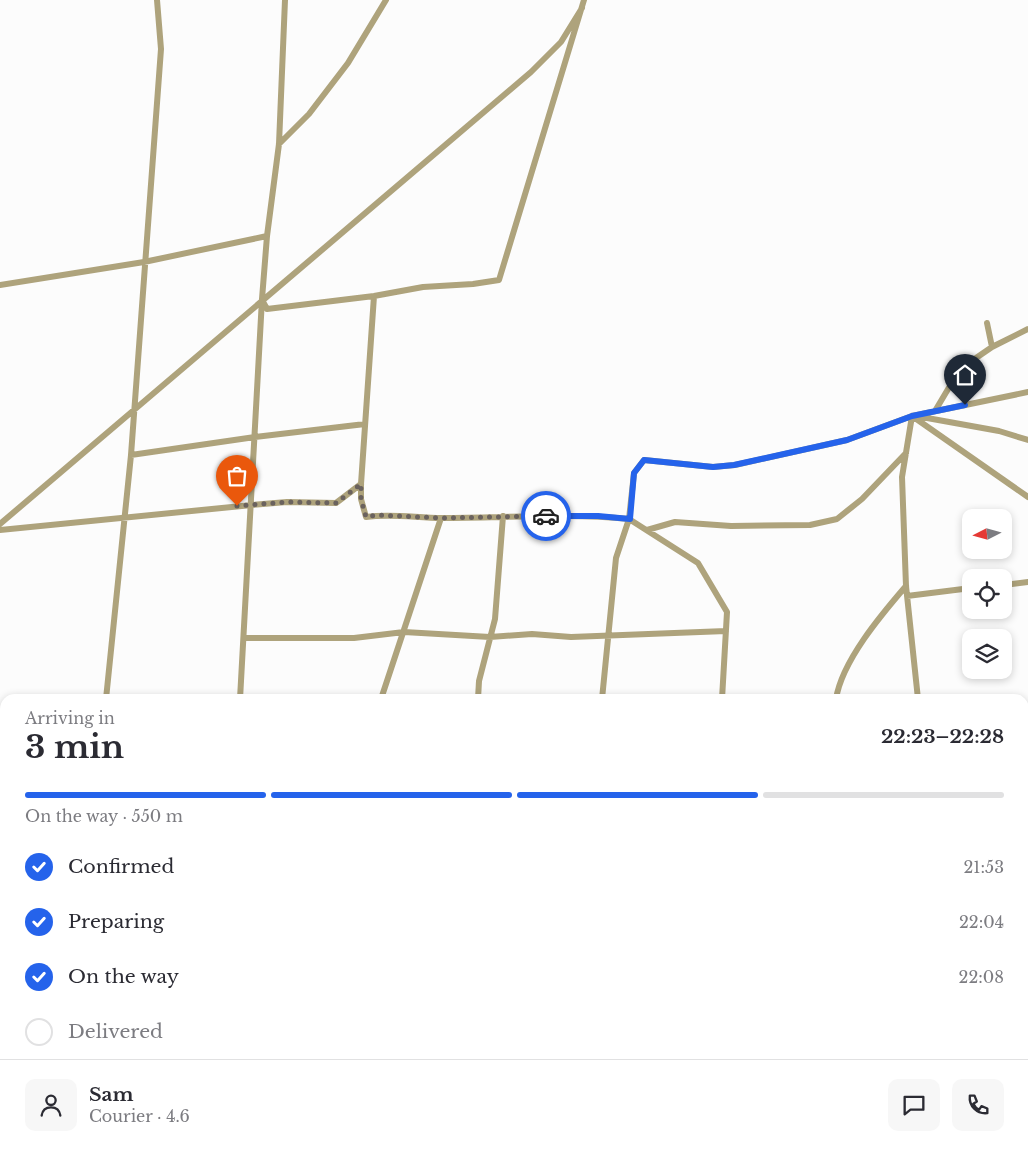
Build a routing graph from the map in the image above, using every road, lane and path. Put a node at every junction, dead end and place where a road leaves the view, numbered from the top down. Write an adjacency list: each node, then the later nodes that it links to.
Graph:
1 (157, 0): 8 (street)
2 (284, 0): 6 (street)
3 (386, 0): 6 (street)
4 (584, 0): 5 (street)
5 (582, 8): 10 (street); 11 (street)
6 (279, 144): 7 (street)
7 (266, 236): 8 (street); 11 (street)
8 (144, 262): 9 (street); 16 (street)
9 (0, 285)
10 (374, 296): 11 (street); 19 (street)
11 (262, 299): 16 (street); 20 (street)
12 (987, 323): 14 (street)
13 (1028, 329): 14 (street)
14 (992, 347): 17 (street)
15 (1028, 392): 17 (street)
16 (134, 410): 23 (street); 31 (street)
17 (935, 411): 18 (street)
18 (912, 416): 21 (street); 22 (street); 25 (street); 30 (street)
19 (365, 424): 20 (street); 24 (street)
20 (255, 437): 23 (street); 26 (street)
21 (1028, 440)
22 (906, 453): 33 (street); 36 (street)
23 (131, 455): 28 (street)
24 (361, 484): 26 (street); 29 (street)
25 (1028, 498)
26 (252, 505): 28 (street); 43 (street)
27 (504, 516): 29 (street); 30 (street); 42 (street)
28 (124, 517): 32 (street); 44 (street)
29 (441, 518): 40 (street)
30 (630, 519): 33 (street); 41 (street)
31 (0, 524)
32 (0, 530)
33 (647, 530): 39 (street)
34 (1028, 582): 35 (street)
35 (1012, 584)
36 (906, 586): 38 (street); 50 (street)
37 (962, 589): 38 (street)
38 (907, 596): 51 (street)
39 (726, 631): 41 (street); 49 (street)
40 (404, 632): 42 (street); 43 (street); 46 (street)
41 (609, 636): 42 (street); 48 (street)
42 (490, 637): 47 (street)
43 (244, 638): 45 (street)
44 (106, 694)
45 (240, 694)
46 (383, 694)
47 (478, 694)
48 (603, 694)
49 (722, 694)
50 (837, 694)
51 (917, 694)

